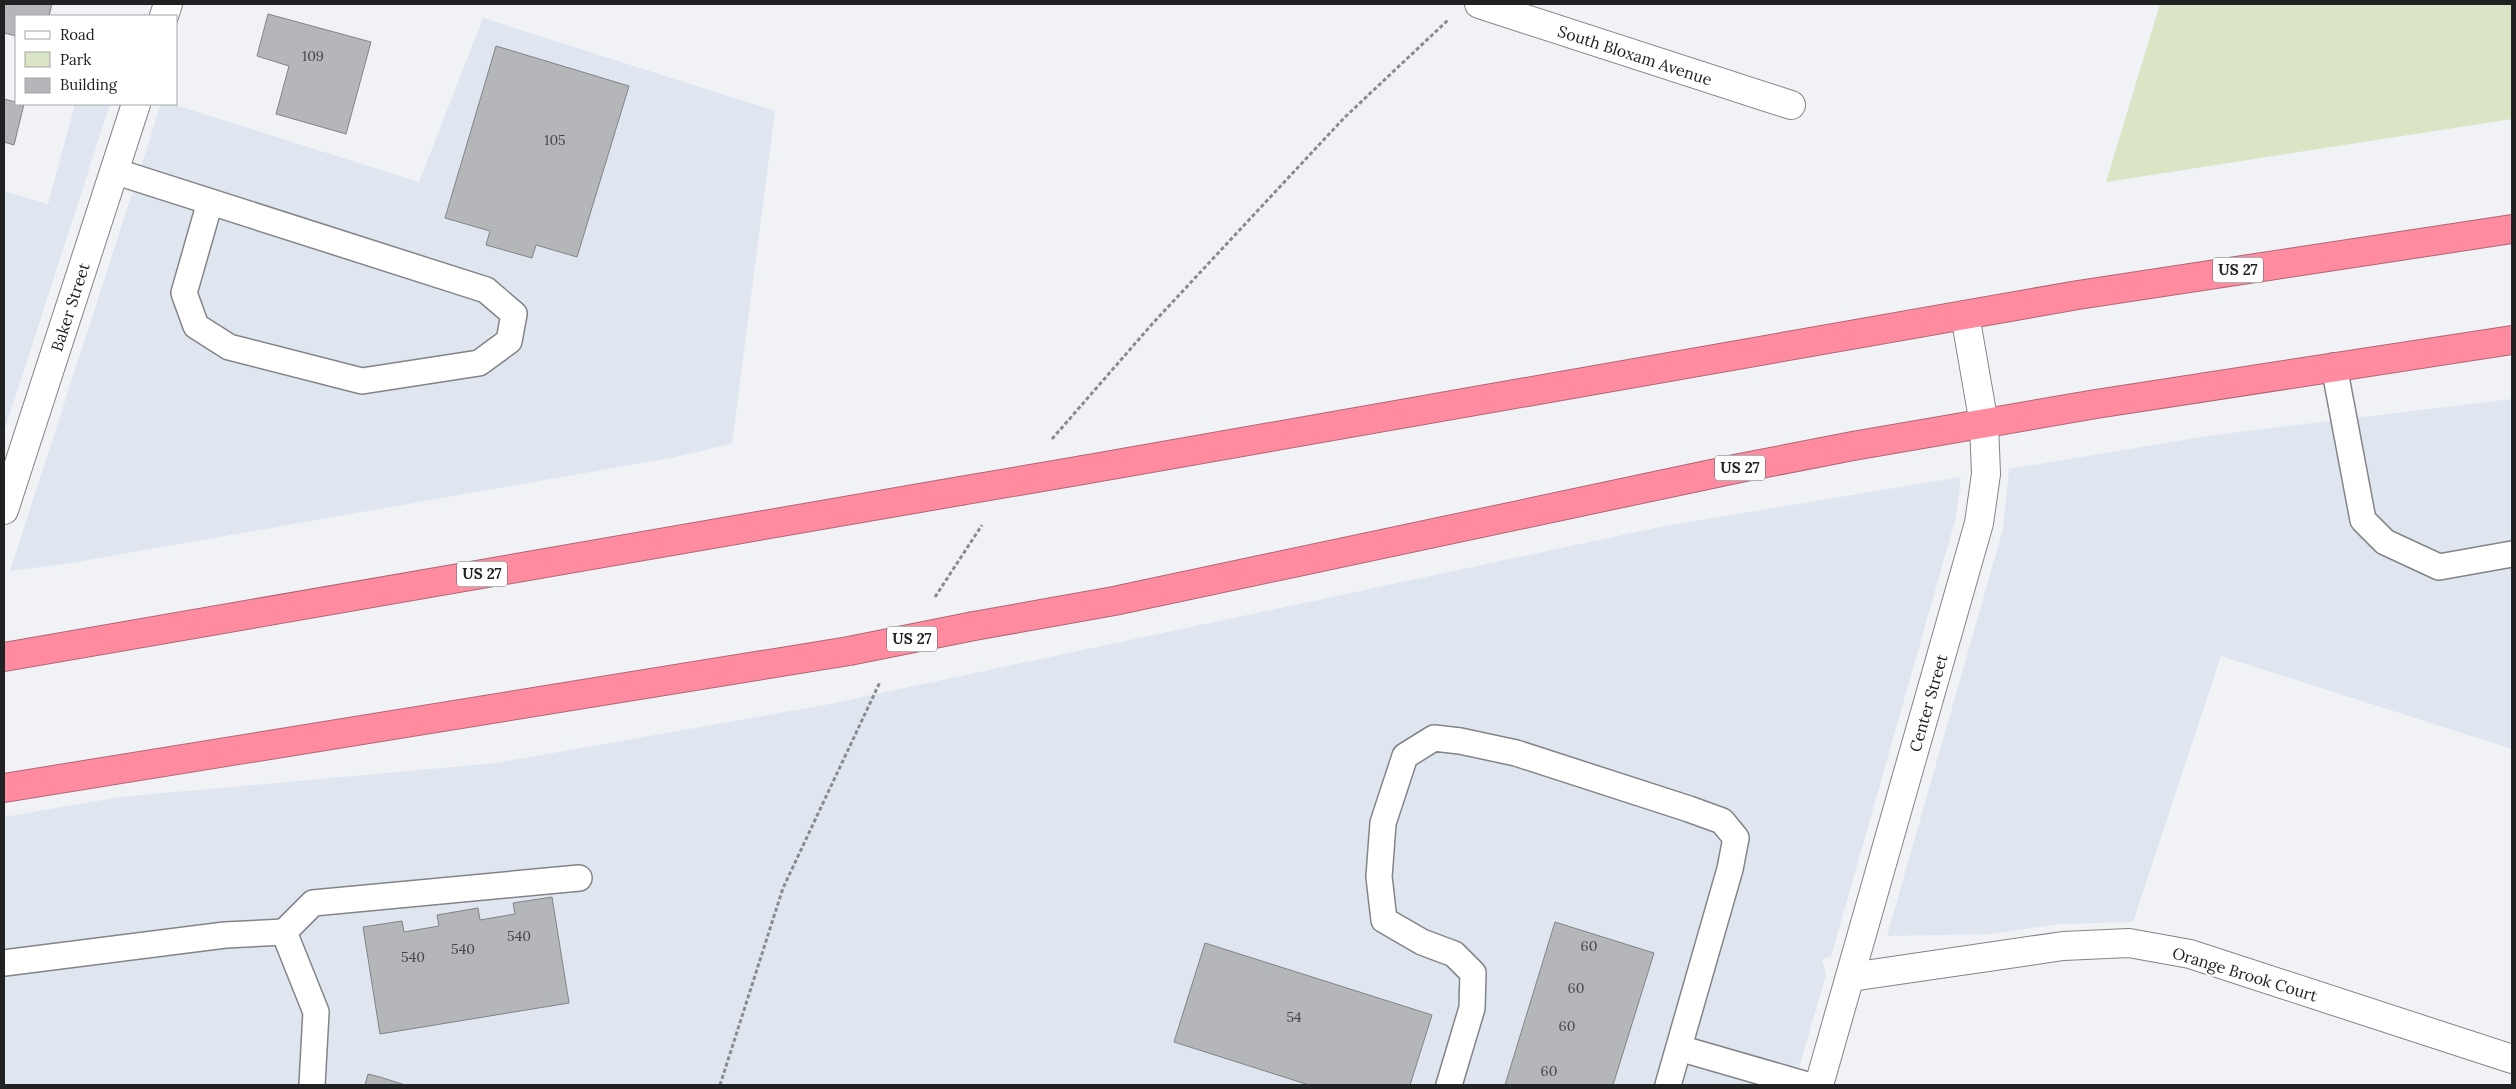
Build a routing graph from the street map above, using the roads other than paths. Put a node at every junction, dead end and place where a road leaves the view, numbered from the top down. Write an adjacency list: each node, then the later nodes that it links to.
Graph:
1 (1479, 4): 3 (street, South Bloxam Avenue)
2 (136, 105): 4 (street, Baker Street)
3 (1792, 106)
4 (114, 171): 5 (lane); 11 (street, Baker Street)
5 (210, 202): 5 (lane)
6 (2512, 229): 7 (highway, US 27)
7 (1965, 316): 10 (street, Center Street); 13 (highway, US 27, bridge)
8 (2512, 340): 9 (highway, US 27)
9 (2334, 366): 10 (highway, US 27); 12 (lane)
10 (1984, 424): 14 (highway, US 27, bridge); 18 (street, Center Street)
11 (4, 510)
12 (2512, 554)
13 (4, 657)
14 (4, 788)
15 (579, 878): 16 (lane)
16 (284, 932): 17 (lane); 21 (lane)
17 (4, 963)
18 (1851, 976): 20 (street, Orange Brook Court); 25 (street, Center Street)
19 (1679, 1048): 22 (lane); 23 (lane); 24 (lane)
20 (2512, 1059)
21 (312, 1085)
22 (1449, 1085)
23 (1668, 1085)
24 (1806, 1085)
25 (1819, 1085)

